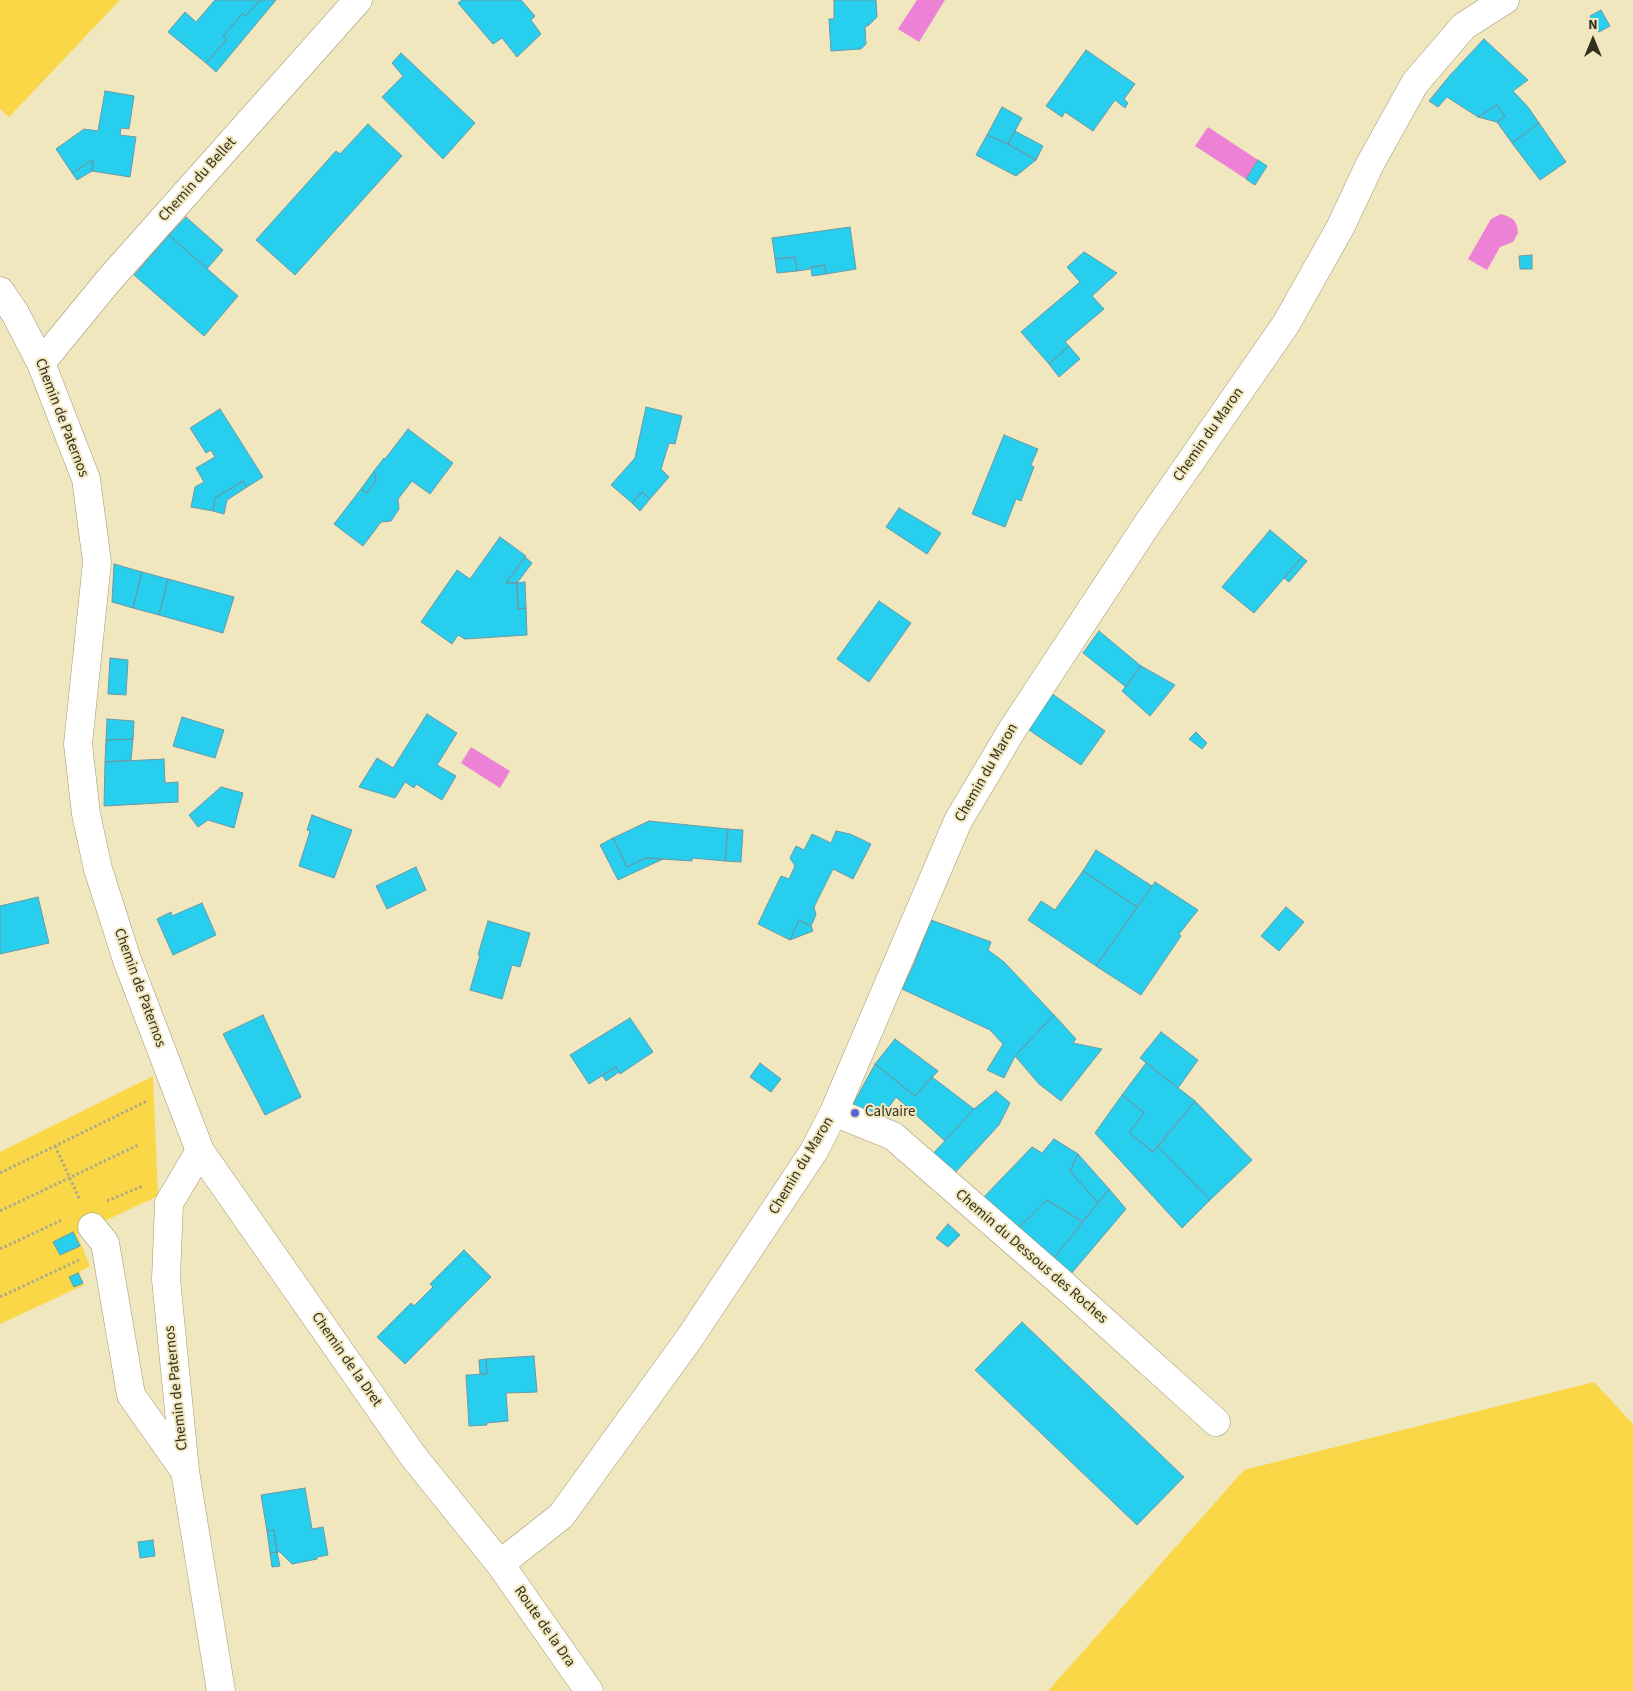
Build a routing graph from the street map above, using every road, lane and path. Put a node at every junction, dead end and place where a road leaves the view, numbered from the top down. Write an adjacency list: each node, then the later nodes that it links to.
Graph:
1 (358, 0): 4 (street, Chemin du Bellet)
2 (1505, 0): 6 (street, Chemin du Maron)
3 (0, 291): 4 (street, Chemin de Paternos)
4 (41, 363): 9 (street, Chemin de Paternos)
5 (147, 1101): 8 (path)
6 (834, 1112): 16 (street, Chemin du Dessous des Roches); 18 (street, Chemin du Maron)
7 (138, 1145): 11 (path)
8 (55, 1146): 10 (path); 11 (path)
9 (200, 1151): 17 (street, Chemin de Paternos); 18 (street, Chemin de la Dret)
10 (0, 1173)
11 (69, 1178): 12 (path); 13 (path)
12 (0, 1210)
13 (92, 1226): 17 (street)
14 (80, 1259): 15 (path)
15 (0, 1297)
16 (1216, 1422)
17 (185, 1471): 19 (street, Chemin de Paternos)
18 (500, 1564): 20 (street, Route de la Dra)
19 (221, 1691)
20 (589, 1691)

